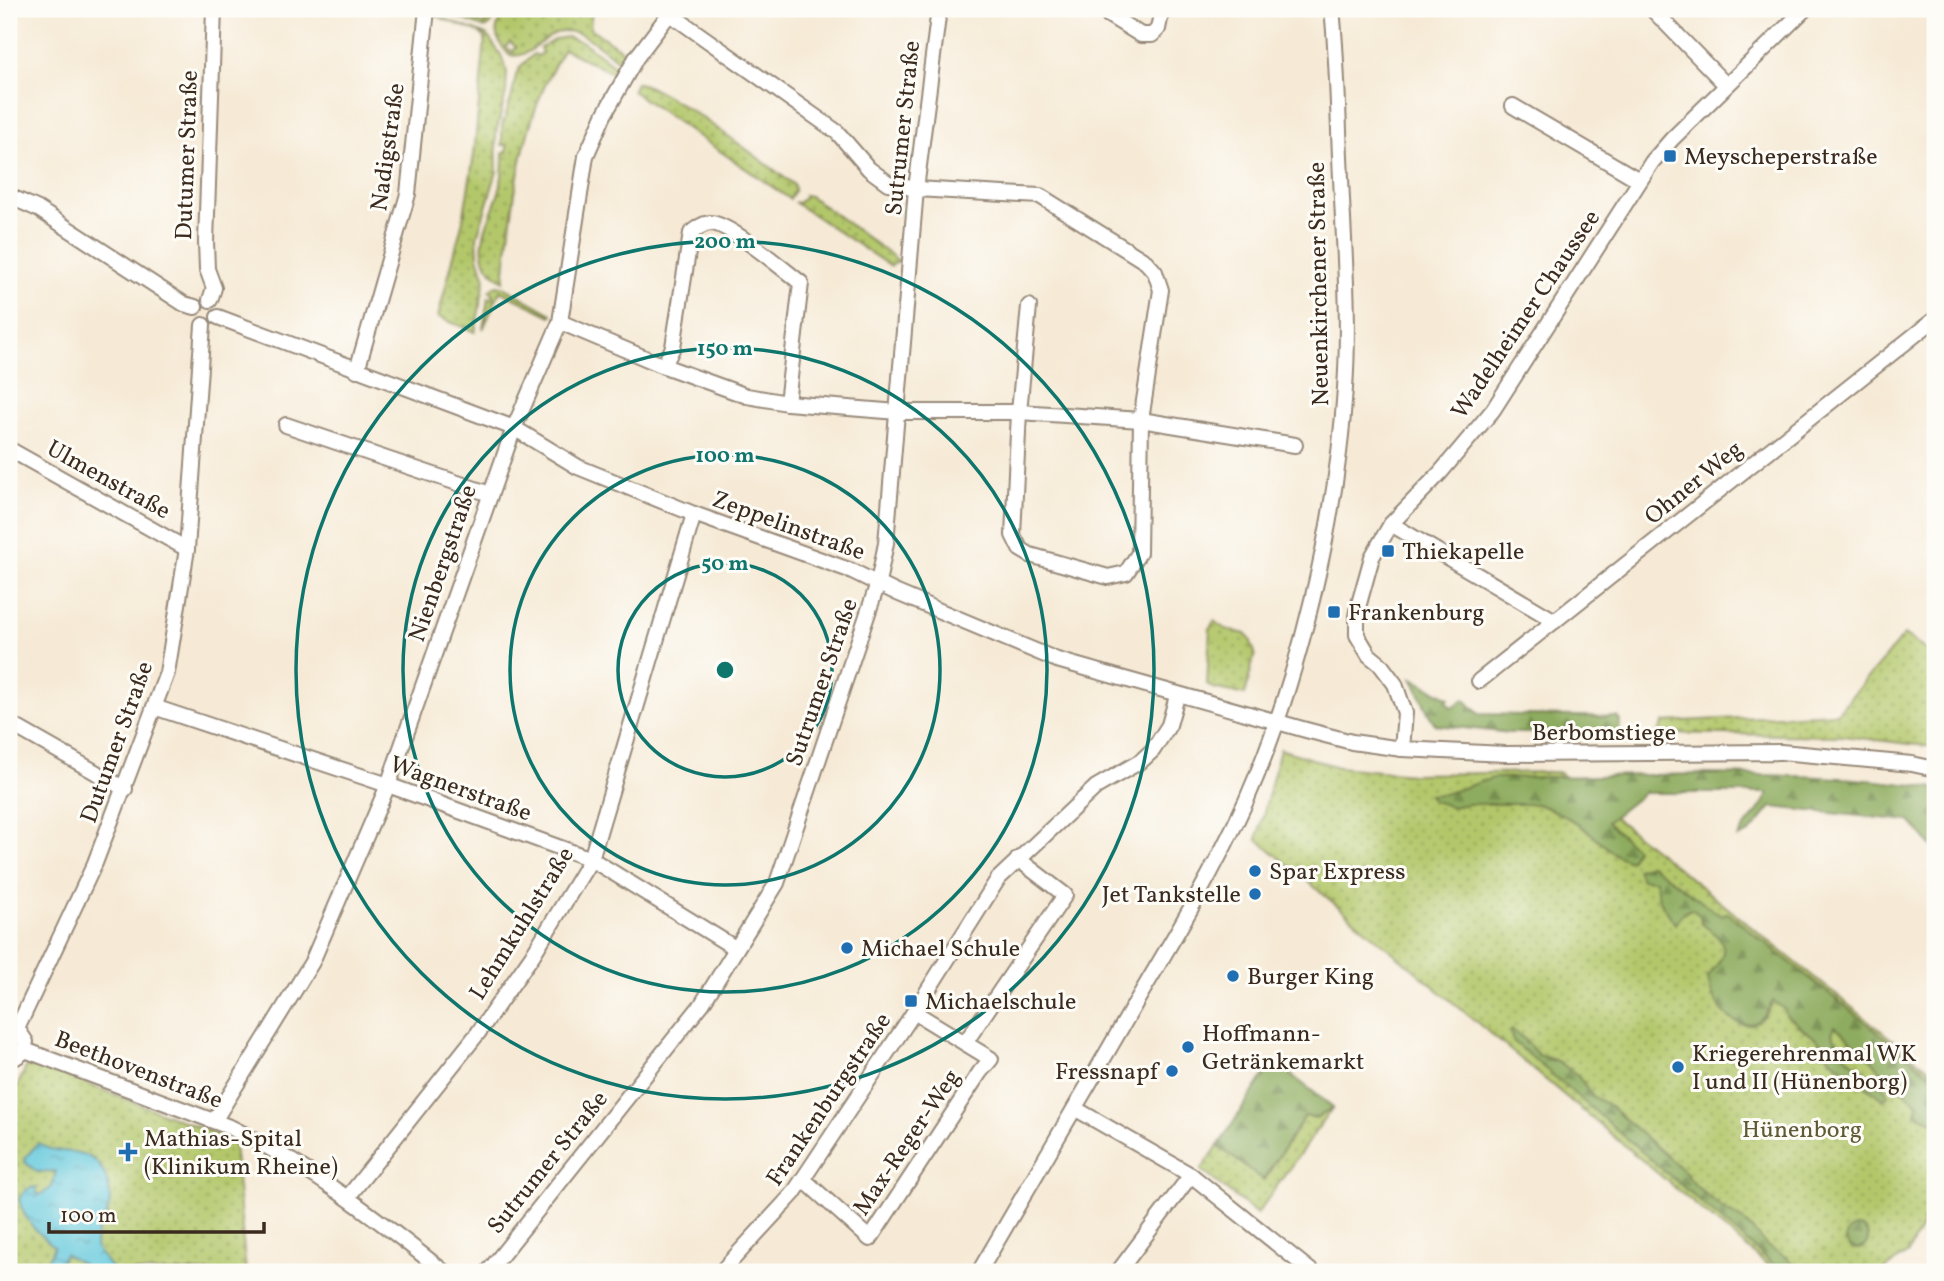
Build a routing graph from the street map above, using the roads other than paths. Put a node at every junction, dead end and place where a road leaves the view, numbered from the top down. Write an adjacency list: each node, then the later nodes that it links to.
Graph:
1 (214, 9): 15 (street, Dutumer Straße)
2 (427, 9): 23 (street, Nadigstraße)
3 (939, 9): 13 (street, Sutrumer Straße)
4 (1099, 9): 5 (street)
5 (1162, 9)
6 (1332, 9): 41 (street, Neuenkirchener Straße)
7 (1652, 9): 10 (street)
8 (1805, 9): 10 (street, Wadelheimer Chaussee)
9 (671, 11): 13 (street); 20 (street, Nienbergstraße)
10 (1726, 85): 12 (street, Wadelheimer Chaussee)
11 (1513, 106): 12 (street)
12 (1639, 180): 34 (street, Wadelheimer Chaussee)
13 (916, 189): 25 (street, Sutrumer Straße); 27 (street)
14 (9, 195): 17 (street)
15 (210, 300): 17 (street); 18 (street)
16 (1029, 306): 26 (street)
17 (195, 307): 21 (street)
18 (218, 317): 21 (street); 23 (street, Zeppelinstraße)
19 (1935, 319): 37 (street, Ohner Weg)
20 (560, 322): 22 (street); 29 (street, Nienbergstraße)
21 (203, 325): 35 (street, Dutumer Straße)
22 (664, 366): 24 (street); 24 (street)
23 (357, 370): 29 (street, Zeppelinstraße)
24 (787, 403): 25 (street)
25 (898, 412): 26 (street); 36 (street, Sutrumer Straße)
26 (1019, 412): 27 (street); 27 (street)
27 (1141, 420): 30 (street)
28 (286, 425): 32 (street)
29 (514, 428): 32 (street, Nienbergstraße); 33 (street, Zeppelinstraße)
30 (1295, 445)
31 (9, 449): 35 (street, Ulmenstraße)
32 (490, 495): 45 (street, Nienbergstraße)
33 (694, 514): 36 (street, Zeppelinstraße); 47 (street, Lehmkuhlstraße)
34 (1391, 524): 37 (street); 43 (street, Wadelheimer Chaussee)
35 (187, 549): 40 (street, Dutumer Straße)
36 (878, 583): 39 (street, Zeppelinstraße); 49 (street, Sutrumer Straße)
37 (1555, 621): 38 (street, Ohner Weg)
38 (1479, 681)
39 (1177, 695): 41 (street, Zeppelinstraße); 48 (street, Frankenburgstraße)
40 (154, 707): 45 (street, Wagnerstraße); 46 (street, Dutumer Straße)
41 (1276, 722): 43 (street, Berbomstiege); 55 (street, Neuenkirchener Straße)
42 (9, 723): 46 (street)
43 (1402, 749): 44 (street, Berbomstiege)
44 (1935, 769)
45 (388, 785): 47 (street, Wagnerstraße); 56 (street, Nienbergstraße)
46 (125, 789): 51 (street, Dutumer Straße)
47 (591, 859): 49 (street, Wagnerstraße); 59 (street, Lehmkuhlstraße)
48 (1018, 859): 50 (street, Frankenburgstraße); 52 (street, Max-Reger-Weg)
49 (735, 948): 61 (street, Sutrumer Straße)
50 (914, 1012): 52 (street, Max-Reger-Weg); 58 (street, Frankenburgstraße)
51 (12, 1031): 53 (street)
52 (965, 1043): 58 (street, Max-Reger-Weg)
53 (25, 1050): 54 (street); 56 (street, Beethovenstraße)
54 (9, 1057)
55 (1076, 1109): 57 (street); 63 (street, Neuenkirchener Straße)
56 (214, 1121): 59 (street, Beethovenstraße)
57 (1191, 1175): 64 (street); 65 (street)
58 (803, 1179): 62 (street, Frankenburgstraße)
59 (348, 1197): 60 (street, Beethovenstraße)
60 (444, 1272)
61 (488, 1272)
62 (720, 1272)
63 (979, 1272)
64 (1118, 1272)
65 (1312, 1272)

